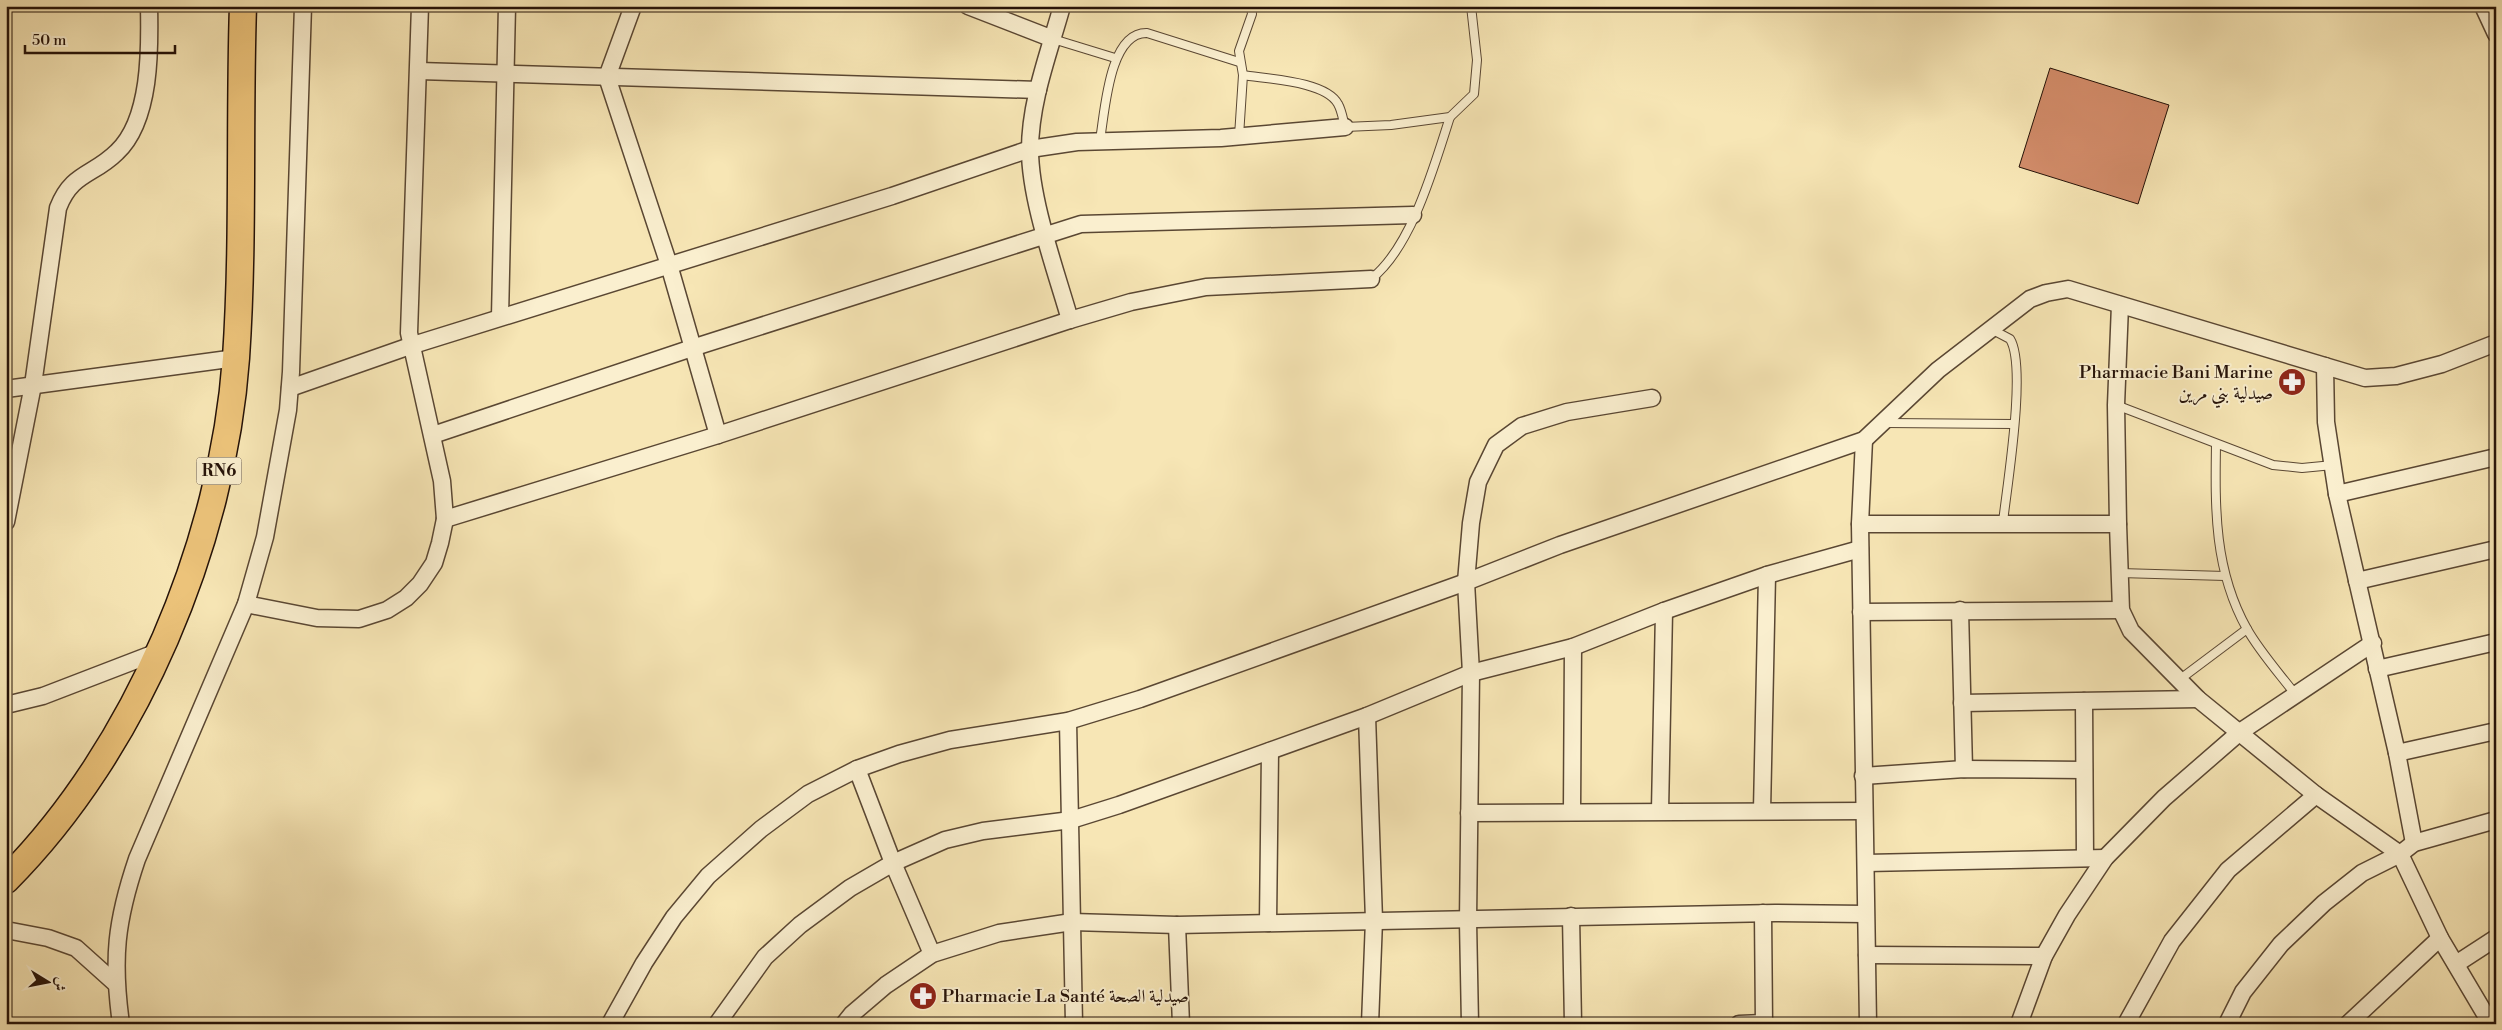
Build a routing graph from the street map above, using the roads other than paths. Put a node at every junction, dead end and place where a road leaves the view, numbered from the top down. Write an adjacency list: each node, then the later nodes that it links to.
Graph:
1 (149, 6): 39 (street)
2 (243, 6): 37 (main road, RN6)
3 (303, 6): 40 (street)
4 (420, 6): 16 (street)
5 (507, 6): 17 (street)
6 (632, 6): 19 (street)
7 (968, 6): 13 (street)
8 (1062, 6): 13 (street)
9 (1251, 6): 15 (lane)
10 (1471, 6): 21 (lane)
11 (2483, 6): 12 (street)
12 (2496, 34)
13 (1053, 39): 14 (lane); 20 (street)
14 (1115, 58): 15 (lane); 24 (lane)
15 (1239, 62): 18 (lane)
16 (419, 71): 17 (street); 35 (street)
17 (505, 74): 19 (street); 31 (street)
18 (1243, 75): 22 (lane); 23 (lane)
19 (607, 77): 20 (street); 28 (street)
20 (1038, 90): 25 (street)
21 (1450, 117): 22 (lane); 26 (lane)
22 (1345, 127): 23 (street)
23 (1239, 136): 24 (street)
24 (1100, 140): 25 (street)
25 (1030, 150): 27 (street); 28 (street)
26 (1414, 215): 27 (street); 29 (lane)
27 (1046, 237): 32 (street); 36 (street)
28 (669, 264): 31 (street); 36 (street)
29 (1371, 279): 32 (street)
30 (2120, 305): 33 (street); 38 (street); 43 (street)
31 (500, 317): 35 (street)
32 (1070, 320): 47 (street)
33 (1991, 329): 44 (street); 45 (lane)
34 (2496, 343): 38 (street)
35 (410, 346): 40 (street); 46 (street)
36 (692, 348): 46 (street); 47 (street)
37 (236, 358): 39 (street); 74 (main road, RN6)
38 (2325, 366): 51 (street)
39 (32, 386): 41 (street); 54 (street)
40 (290, 388): 65 (street)
41 (6, 389)
42 (1652, 398): 64 (street)
43 (2116, 405): 49 (lane); 57 (street)
44 (1882, 423): 45 (lane); 48 (street)
45 (2014, 424): 55 (lane)
46 (433, 435): 53 (street)
47 (718, 436): 53 (street)
48 (1864, 440): 56 (street); 64 (street)
49 (2216, 444): 51 (lane); 62 (lane)
50 (2496, 457): 52 (street)
51 (2333, 465): 52 (street)
52 (2337, 494): 63 (street)
53 (445, 520): 65 (street)
54 (6, 522)
55 (2003, 522): 56 (street); 57 (street)
56 (1860, 524): 59 (street)
57 (2118, 524): 60 (street)
58 (2496, 549): 63 (street)
59 (1860, 550): 61 (street); 69 (street)
60 (2119, 573): 62 (lane); 67 (street)
61 (1767, 575): 68 (street); 95 (street)
62 (2225, 576): 70 (lane)
63 (2357, 581): 72 (street)
64 (1466, 582): 76 (street); 84 (street)
65 (246, 604): 123 (street)
66 (1960, 610): 67 (street); 69 (street); 81 (street)
67 (2121, 610): 77 (street)
68 (1664, 611): 73 (street); 94 (street)
69 (1860, 612): 92 (street)
70 (2247, 629): 77 (lane); 78 (lane)
71 (2496, 642): 75 (street)
72 (2373, 643): 75 (street); 78 (street)
73 (1573, 647): 76 (street); 97 (street)
74 (160, 651): 82 (street); 107 (main road, RN6)
75 (2378, 669): 88 (street)
76 (1471, 673): 83 (street); 98 (street)
77 (2180, 680): 79 (street)
78 (2295, 694): 86 (street)
79 (2198, 699): 80 (street); 86 (street)
80 (2084, 701): 81 (street); 91 (street)
81 (1962, 703): 90 (street)
82 (6, 704)
83 (1367, 716): 87 (street); 111 (street)
84 (1068, 721): 89 (street); 99 (street)
85 (2496, 731): 88 (street)
86 (2240, 732): 93 (street); 104 (street)
87 (1270, 751): 99 (street); 114 (street)
88 (2397, 753): 101 (street)
89 (857, 769): 105 (street); 126 (street)
90 (1964, 769): 91 (street); 92 (street)
91 (2084, 770): 103 (street)
92 (1863, 776): 96 (street)
93 (2316, 795): 102 (street); 137 (street)
94 (1660, 811): 95 (street); 97 (street)
95 (1762, 811): 96 (street)
96 (1864, 811): 106 (street)
97 (1572, 812): 98 (street)
98 (1469, 813): 112 (street)
99 (1071, 820): 105 (street); 113 (street)
100 (2496, 820): 101 (street)
101 (2414, 843): 102 (street)
102 (2400, 854): 117 (street); 138 (street)
103 (2085, 858): 104 (street); 106 (street)
104 (2105, 858): 121 (street)
105 (892, 863): 119 (street); 127 (street)
106 (1866, 864): 109 (street)
107 (6, 880)
108 (1763, 913): 109 (street); 110 (street); 135 (street)
109 (1865, 914): 120 (street)
110 (1571, 916): 112 (street); 133 (street)
111 (1374, 920): 112 (street); 114 (street); 131 (street)
112 (1468, 921): 132 (street)
113 (1072, 922): 115 (street); 119 (street); 129 (street)
114 (1268, 923): 115 (street)
115 (1177, 925): 130 (street)
116 (6, 930): 123 (street)
117 (2440, 938): 122 (street); 139 (street)
118 (2496, 938): 122 (street)
119 (932, 954): 128 (street)
120 (1867, 955): 121 (street); 136 (street)
121 (2044, 956): 124 (street)
122 (2456, 964): 140 (street)
123 (115, 983): 125 (street)
124 (2021, 1023)
125 (121, 1024)
126 (610, 1024)
127 (717, 1024)
128 (844, 1024)
129 (1074, 1024)
130 (1182, 1024)
131 (1370, 1024)
132 (1470, 1024)
133 (1573, 1024)
134 (1739, 1024): 135 (street)
135 (1764, 1024)
136 (1868, 1024)
137 (2126, 1024)
138 (2227, 1024)
139 (2348, 1024)
140 (2491, 1024)

